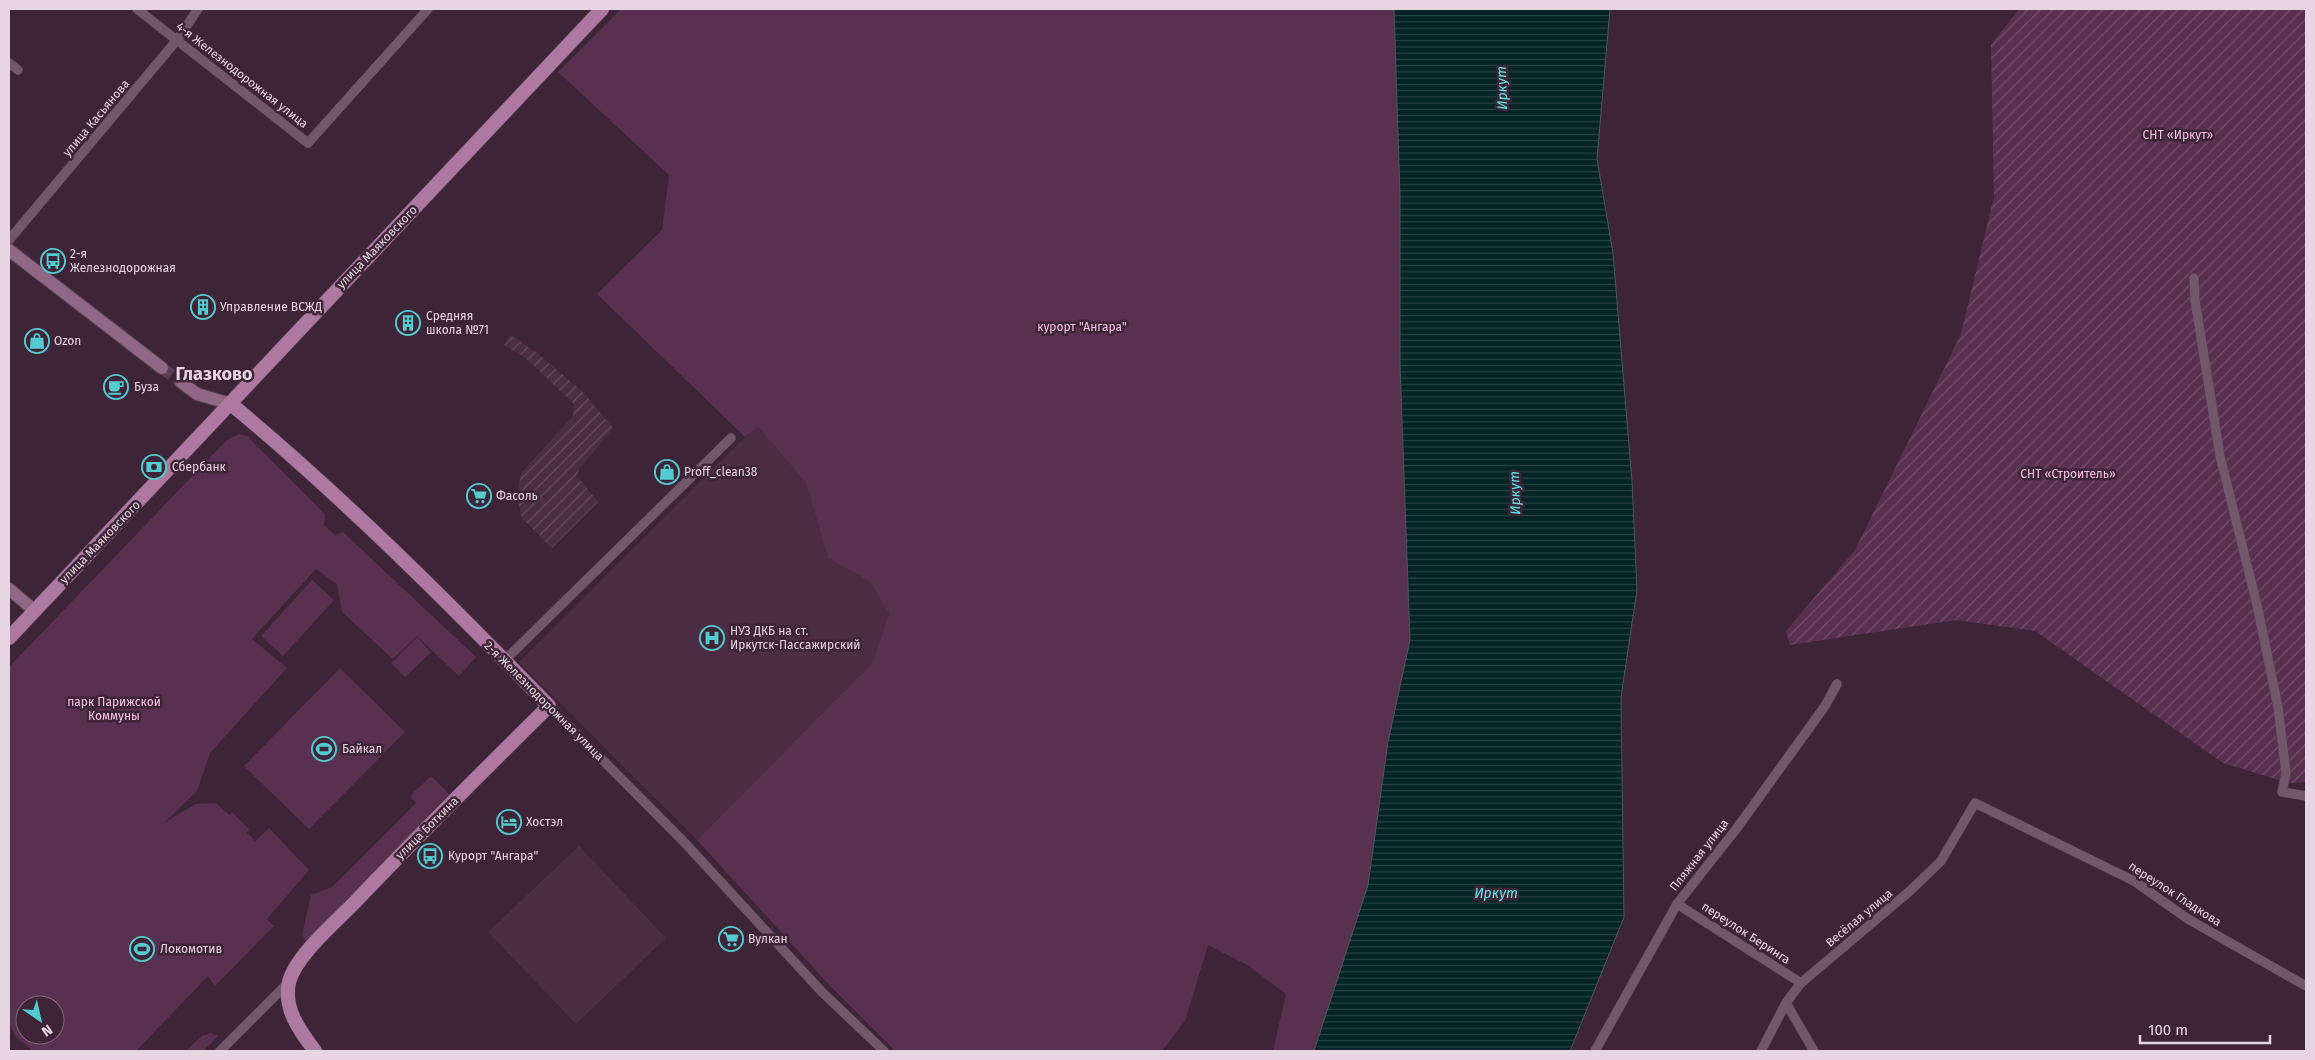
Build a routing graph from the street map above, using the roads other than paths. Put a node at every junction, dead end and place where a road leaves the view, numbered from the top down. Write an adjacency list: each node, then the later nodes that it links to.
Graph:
1 (137, 9): 5 (street, 4-я Железнодорожная улица)
2 (198, 9): 5 (street, улица Касьянова)
3 (428, 9): 5 (street, 4-я Железнодорожная улица)
4 (602, 9): 13 (main road, улица Маяковского)
5 (177, 40): 8 (street, улица Касьянова)
6 (9, 63): 7 (street)
7 (18, 70)
8 (9, 240)
9 (9, 250): 11 (main road)
10 (2194, 278): 21 (street)
11 (162, 368)
12 (181, 382): 13 (main road, 2-я Железнодорожная улица)
13 (231, 404): 16 (main road, улица Маяковского); 18 (main road, 2-я Железнодорожная улица)
14 (731, 438): 18 (street)
15 (9, 589): 16 (main road)
16 (35, 611): 17 (main road, улица Маяковского)
17 (9, 638)
18 (505, 660): 20 (main road, 2-я Железнодорожная улица)
19 (1837, 684): 23 (street, Пляжная улица)
20 (549, 706): 24 (main road, улица Боткина); 30 (street, 2-я Железнодорожная улица)
21 (2306, 796)
22 (1975, 803): 25 (street, Весёлая улица); 26 (street, переулок Гладкова)
23 (1676, 904): 25 (street, переулок Беринга); 31 (street, Пляжная улица)
24 (289, 982): 28 (street); 29 (main road)
25 (1801, 983): 27 (street, Весёлая улица)
26 (2306, 986)
27 (1786, 1003): 32 (street, Весёлая улица); 33 (street)
28 (220, 1051)
29 (315, 1051)
30 (884, 1051)
31 (1595, 1051)
32 (1761, 1051)
33 (1814, 1051)

